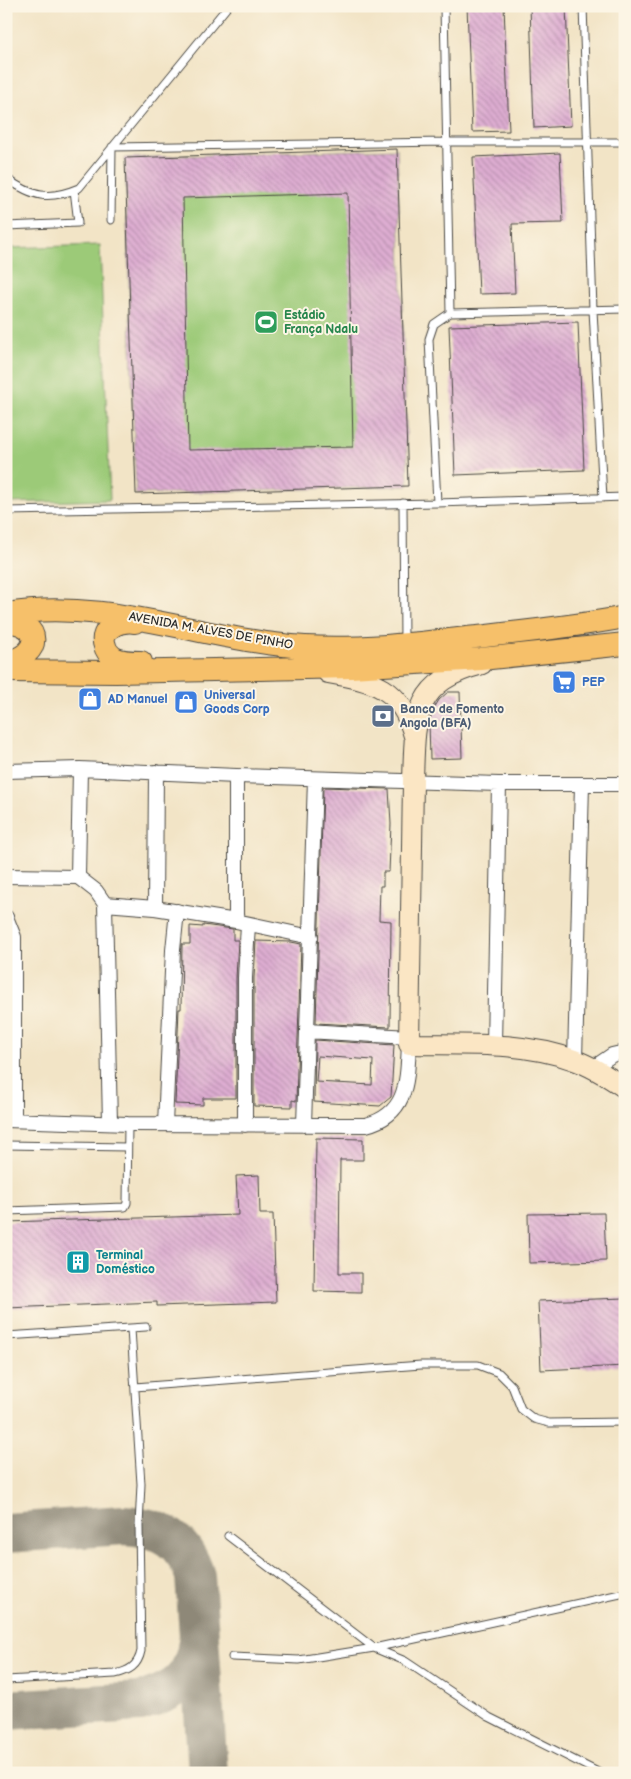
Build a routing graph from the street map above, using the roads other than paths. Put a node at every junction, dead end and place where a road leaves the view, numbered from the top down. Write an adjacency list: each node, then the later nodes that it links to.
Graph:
1 (228, 6): 7 (lane)
2 (444, 6): 4 (lane)
3 (583, 6): 5 (lane)
4 (446, 142): 5 (lane); 7 (lane); 14 (lane)
5 (588, 142): 6 (lane); 13 (lane)
6 (625, 142)
7 (112, 147): 9 (lane); 10 (lane)
8 (6, 178): 9 (lane)
9 (74, 190): 11 (lane)
10 (111, 220)
11 (6, 226)
12 (625, 309): 13 (lane)
13 (593, 310): 14 (lane); 16 (lane)
14 (450, 313): 18 (lane)
15 (625, 497): 16 (lane)
16 (603, 498): 18 (lane)
17 (403, 503): 18 (lane); 19 (lane); 25 (lane)
18 (437, 503)
19 (6, 511)
20 (6, 614): 23 (main road, AVENIDA M. ALVES DE PINHO)
21 (625, 617): 25 (main road, AVENIDA M. ALVES DE PINHO)
22 (6, 622): 27 (main road)
23 (223, 635): 25 (main road, AVENIDA M. ALVES DE PINHO); 28 (main road)
24 (625, 644): 26 (main road, AVENIDA M. ALVES DE PINHO)
25 (404, 645)
26 (518, 656): 29 (main road, AVENIDA M. ALVES DE PINHO); 31 (street)
27 (6, 662)
28 (224, 668): 29 (main road, AVENIDA M. ALVES DE PINHO); 30 (main road, AVENIDA M. ALVES DE PINHO)
29 (289, 668): 31 (street)
30 (6, 671)
31 (414, 738): 37 (street)
32 (80, 769): 33 (street); 34 (street); 42 (street)
33 (6, 771)
34 (156, 772): 35 (street); 44 (street)
35 (236, 776): 36 (street); 48 (street)
36 (315, 779): 37 (street); 49 (street)
37 (413, 781): 38 (street); 51 (street)
38 (499, 784): 39 (street); 52 (street)
39 (582, 784): 40 (street); 54 (street)
40 (625, 784)
41 (6, 876): 42 (street)
42 (78, 876): 43 (street)
43 (105, 904): 44 (street); 57 (street)
44 (155, 908): 45 (street)
45 (177, 911): 48 (street); 59 (street)
46 (6, 917): 47 (street)
47 (7, 922): 56 (street)
48 (242, 923): 49 (street); 60 (street)
49 (311, 937): 50 (street)
50 (307, 1031): 51 (street); 61 (street)
51 (409, 1040): 52 (street); 61 (street)
52 (494, 1045): 54 (street)
53 (625, 1052): 54 (street)
54 (584, 1064): 55 (street)
55 (625, 1088)
56 (10, 1120): 57 (street)
57 (110, 1122): 58 (street)
58 (128, 1124): 59 (street); 63 (lane)
59 (165, 1124): 60 (street)
60 (245, 1125): 61 (street)
61 (304, 1125)
62 (6, 1145): 63 (lane)
63 (127, 1147): 66 (lane)
64 (625, 1150): 65 (lane)
65 (625, 1163)
66 (6, 1211)
67 (146, 1327): 68 (lane)
68 (131, 1329): 69 (lane); 70 (lane)
69 (6, 1336)
70 (135, 1387): 71 (lane); 76 (lane)
71 (625, 1422)
72 (228, 1536): 74 (lane)
73 (625, 1593): 74 (lane)
74 (374, 1648): 75 (lane); 77 (lane)
75 (232, 1657)
76 (6, 1680)
77 (600, 1773)

